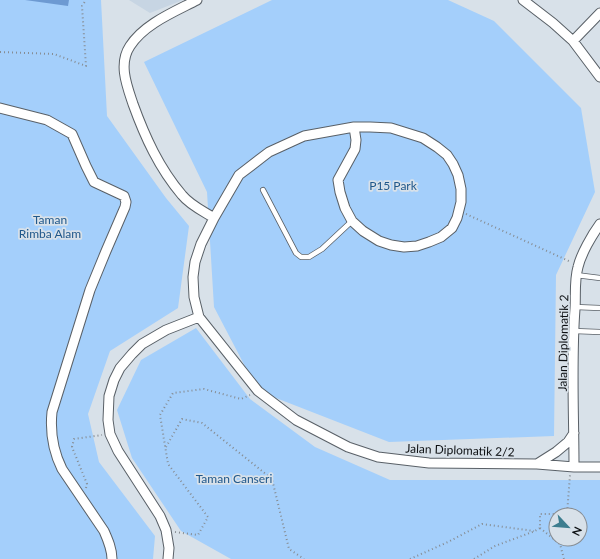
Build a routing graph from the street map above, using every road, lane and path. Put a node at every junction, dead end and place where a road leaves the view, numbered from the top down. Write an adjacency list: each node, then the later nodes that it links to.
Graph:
1 (86, 0): 6 (path)
2 (197, 0): 12 (street)
3 (523, 0): 5 (street)
4 (600, 13): 5 (street)
5 (573, 41): 7 (street)
6 (0, 52)
7 (600, 77)
8 (0, 108): 30 (street)
9 (354, 127): 11 (street, Jalan Diplomatik 2/2); 12 (street, Jalan Diplomatik 2/2); 13 (street, Jalan Diplomatik 2/2)
10 (264, 190): 13 (lane)
11 (458, 211): 13 (street, Jalan Diplomatik 2/2); 15 (path)
12 (214, 218): 20 (street, Jalan Diplomatik 2/2)
13 (352, 221)
14 (600, 224): 15 (street, Jalan Diplomatik 2)
15 (578, 265): 16 (street, Jalan Diplomatik 2)
16 (576, 275): 17 (lane); 18 (street, Jalan Diplomatik 2)
17 (600, 278)
18 (575, 307): 19 (lane); 21 (street, Jalan Diplomatik 2)
19 (600, 308)
20 (199, 317): 23 (street, Jalan Diplomatik 2/2); 25 (street)
21 (573, 331): 22 (lane); 24 (street, Jalan Diplomatik 2)
22 (600, 332)
23 (258, 391): 26 (path); 27 (street, Jalan Diplomatik 2/2)
24 (574, 432): 27 (street); 28 (street, Jalan Diplomatik 2)
25 (110, 434): 30 (path); 32 (street)
26 (166, 448): 32 (path); 36 (path)
27 (537, 464): 28 (street, Jalan Diplomatik 2/2)
28 (572, 467): 29 (street, Jalan Diplomatik 2/2); 31 (path)
29 (600, 467)
30 (82, 498): 34 (street)
31 (540, 528): 33 (path); 39 (path)
32 (166, 530): 35 (street)
33 (535, 531): 37 (path); 38 (path)
34 (112, 559)
35 (168, 559)
36 (304, 559)
37 (410, 559)
38 (474, 559)
39 (564, 559)

